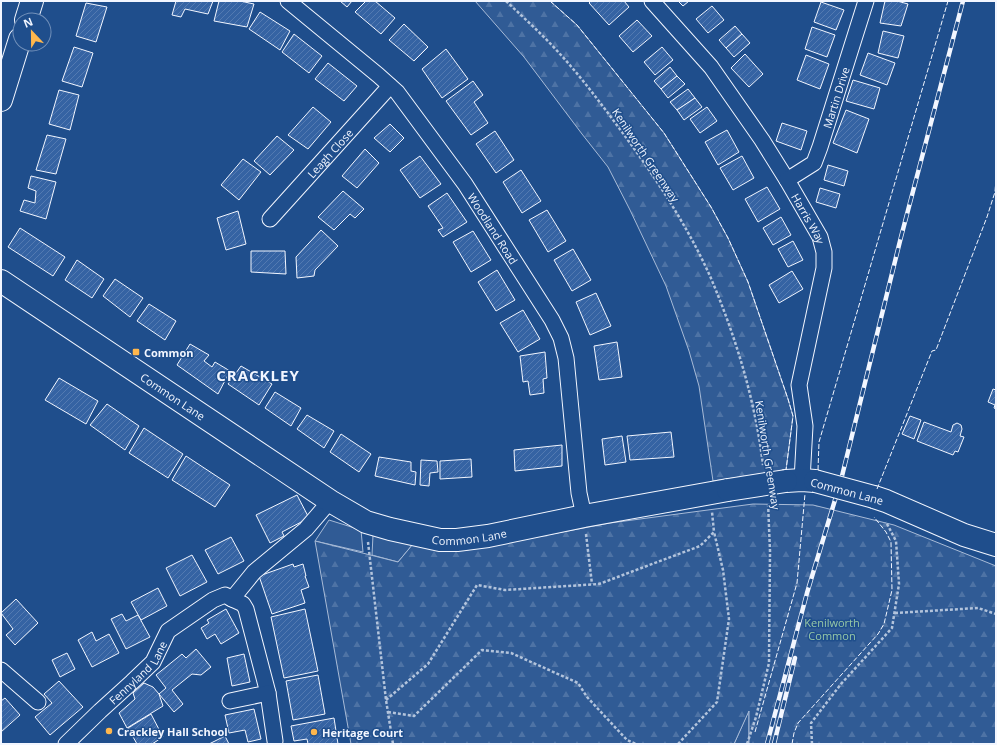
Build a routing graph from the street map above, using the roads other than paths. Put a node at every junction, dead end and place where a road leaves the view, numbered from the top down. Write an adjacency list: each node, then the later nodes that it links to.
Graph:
1 (32, 1): 5 (street)
2 (288, 1): 7 (street, Woodland Road)
3 (652, 1): 9 (street, Harris Way)
4 (866, 1): 9 (street, Martin Drive)
5 (29, 12)
6 (16, 52): 8 (street)
7 (390, 86): 10 (street, Leagh Close); 14 (street, Woodland Road)
8 (1, 100)
9 (787, 180): 12 (street, Harris Way)
10 (270, 219)
11 (1, 281): 13 (street, Common Lane)
12 (801, 481): 14 (street, Common Lane, bridge); 15 (street, Common Lane, bridge)
13 (330, 501): 14 (street, Common Lane); 16 (street)
14 (584, 516)
15 (996, 545)
16 (232, 599): 18 (street); 22 (street, Fennyland Lane)
17 (1, 670): 20 (street)
18 (268, 693): 19 (street); 21 (street)
19 (230, 701)
20 (38, 702)
21 (275, 741)
22 (66, 744)

